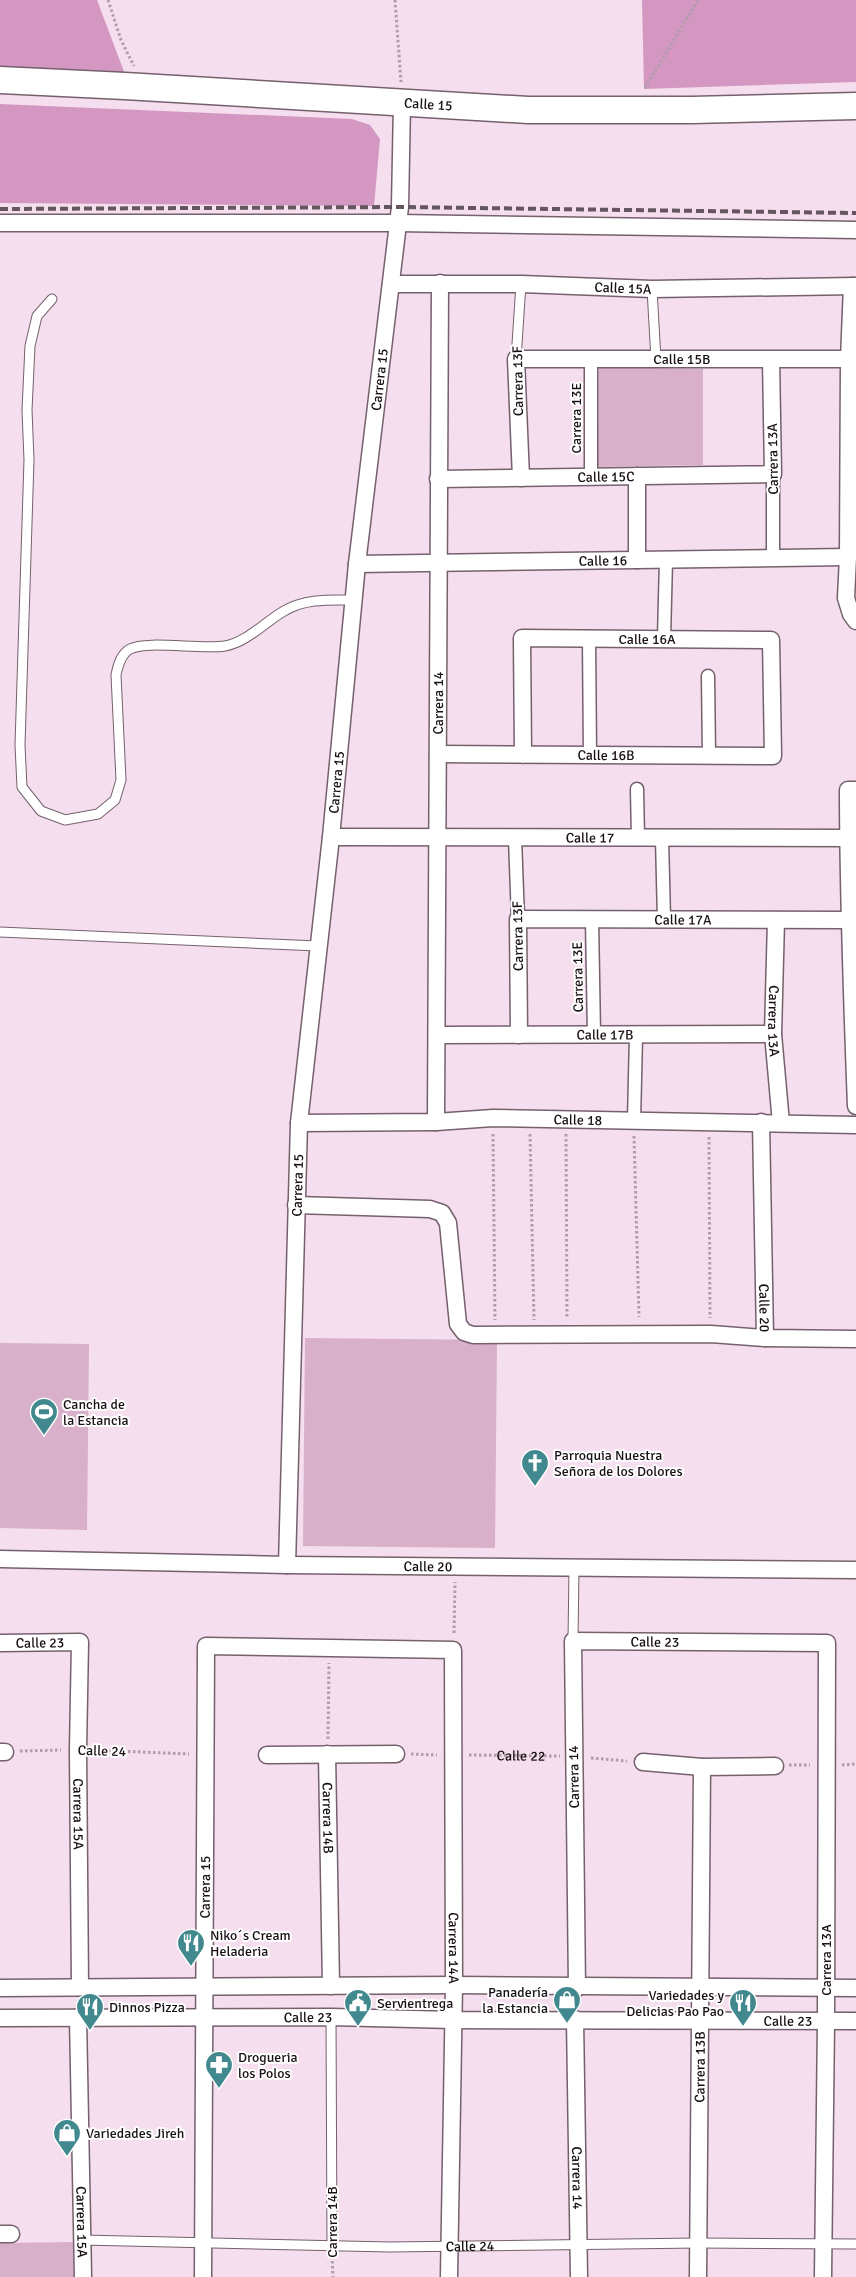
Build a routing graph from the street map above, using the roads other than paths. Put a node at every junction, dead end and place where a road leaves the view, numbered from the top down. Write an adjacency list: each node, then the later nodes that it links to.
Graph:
1 (0, 80): 2 (main road, Calle 15)
2 (402, 103): 3 (main road, Calle 15); 5 (street, Carrera 15)
3 (856, 106)
4 (0, 223): 5 (street)
5 (397, 223): 6 (street); 7 (street, Carrera 15)
6 (856, 230)
7 (391, 284): 8 (street, Calle 15A); 28 (street, Carrera 15)
8 (440, 284): 9 (street, Calle 15A); 22 (street, Carrera 14)
9 (520, 284): 11 (street, Calle 15A); 13 (lane, Carrera 13F)
10 (854, 286): 11 (street, Calle 15A); 14 (street)
11 (652, 289): 16 (lane)
12 (52, 300): 29 (lane)
13 (516, 359): 15 (street, Calle 15B); 21 (street, Carrera 13F)
14 (849, 359): 17 (street, Calle 15B); 24 (street)
15 (591, 360): 16 (street, Calle 15B); 20 (street, Carrera 13E)
16 (656, 360): 17 (street, Calle 15B)
17 (771, 360): 18 (street, Carrera 13A)
18 (773, 474): 19 (street, Calle 15C); 23 (street, Carrera 13A)
19 (637, 476): 20 (street, Calle 15C); 25 (street)
20 (591, 477): 21 (street, Calle 15C)
21 (520, 478): 22 (street, Calle 15C)
22 (438, 479): 27 (street, Carrera 14)
23 (773, 558): 24 (street, Calle 16); 26 (street, Calle 16)
24 (848, 558): 30 (street)
25 (637, 560): 26 (street, Calle 16); 27 (street, Calle 16)
26 (666, 560): 31 (street)
27 (440, 563): 28 (street, Calle 16); 34 (street, Carrera 14)
28 (357, 564): 29 (street, Carrera 15)
29 (354, 600): 41 (street, Carrera 15)
30 (856, 621)
31 (664, 638): 32 (street, Calle 16A); 38 (street, Calle 16A)
32 (589, 639): 35 (street, Calle 16A); 36 (street)
33 (708, 676): 37 (street)
34 (438, 754): 35 (street, Calle 16B); 42 (street, Carrera 14)
35 (522, 755): 36 (street, Calle 16B)
36 (590, 756): 37 (street, Calle 16B)
37 (709, 756): 38 (street, Calle 16B)
38 (773, 756)
39 (637, 789): 44 (street)
40 (856, 790): 46 (street)
41 (331, 837): 42 (street, Calle 17); 53 (street, Carrera 15)
42 (438, 837): 43 (street, Calle 17); 55 (street, Carrera 14)
43 (515, 838): 44 (street, Calle 17); 47 (street, Carrera 13F)
44 (638, 838): 45 (street, Calle 17)
45 (662, 838): 46 (street, Calle 17); 49 (street)
46 (848, 838): 51 (street)
47 (518, 919): 48 (street, Calle 17A); 56 (street, Carrera 13F)
48 (592, 919): 49 (street, Calle 17A); 57 (street, Carrera 13E)
49 (664, 920): 50 (street, Calle 17A)
50 (776, 920): 51 (street, Calle 17A); 54 (street, Carrera 13A)
51 (848, 920): 59 (street)
52 (0, 932): 53 (lane)
53 (318, 946): 63 (street, Carrera 15)
54 (773, 1034): 58 (street, Calle 17B); 64 (street, Carrera 13A)
55 (437, 1035): 56 (street, Calle 17B); 61 (street, Carrera 14)
56 (518, 1035): 57 (street, Calle 17B)
57 (594, 1035): 58 (street, Calle 17B)
58 (636, 1035): 60 (street)
59 (856, 1106)
60 (634, 1121): 61 (street, Calle 18); 62 (street, Calle 18)
61 (436, 1122): 63 (street, Calle 18)
62 (761, 1122): 64 (street, Calle 18); 67 (street, Calle 20)
63 (299, 1123): 66 (street, Carrera 15)
64 (781, 1123): 65 (street, Calle 18)
65 (856, 1125)
66 (296, 1205): 67 (street, Calle 20); 70 (street, Carrera 15)
67 (765, 1338): 68 (street)
68 (856, 1339)
69 (0, 1559): 70 (street, Calle 20)
70 (287, 1566): 71 (street, Calle 20)
71 (574, 1567): 72 (street, Calle 20); 73 (lane, Carrera 14)
72 (856, 1570)
73 (574, 1641): 75 (street, Calle 23); 89 (street, Carrera 14)
74 (80, 1642): 76 (street, Calle 23); 85 (street, Carrera 15A)
75 (827, 1642): 91 (street, Carrera 13A)
76 (0, 1643)
77 (454, 1650): 84 (street, Carrera 14A); 86 (street, Carrera 15)
78 (327, 1754): 79 (street); 80 (street); 87 (street, Carrera 14B)
79 (396, 1754)
80 (267, 1755)
81 (643, 1762): 83 (street)
82 (775, 1766): 83 (street)
83 (702, 1767): 90 (street, Carrera 13B)
84 (454, 1985): 87 (street); 89 (street); 98 (street, Carrera 14A)
85 (80, 1986): 86 (street); 88 (street)
86 (202, 1986): 87 (street); 94 (street, Carrera 15)
87 (330, 1986)
88 (0, 1988)
89 (577, 1988): 90 (street)
90 (700, 1988): 91 (street); 99 (street, Carrera 13B)
91 (826, 1988): 92 (street); 100 (street, Carrera 13A)
92 (856, 1988)
93 (78, 2017): 94 (street, Calle 23); 96 (street, Calle 23); 102 (street, Carrera 15A)
94 (203, 2017): 95 (street, Calle 23); 103 (street, Carrera 15)
95 (331, 2017): 98 (street, Calle 23); 109 (lane, Carrera 14B)
96 (0, 2018)
97 (575, 2019): 98 (street, Calle 23); 99 (street, Calle 23); 105 (street, Carrera 14)
98 (453, 2020): 108 (street, Carrera 14A)
99 (700, 2020): 100 (street, Calle 23); 104 (street, Carrera 13B)
100 (826, 2021): 101 (street, Calle 23); 106 (street, Carrera 13A)
101 (856, 2021)
102 (82, 2240): 103 (lane, Calle 24); 110 (street, Carrera 15A)
103 (203, 2242): 109 (lane, Calle 24); 111 (street, Carrera 15)
104 (698, 2243): 105 (lane, Calle 24); 106 (lane, Calle 24); 114 (street, Carrera 13B)
105 (578, 2244): 108 (lane, Calle 24); 113 (street, Carrera 14)
106 (823, 2244): 107 (lane, Calle 24); 115 (street, Carrera 13A)
107 (856, 2244)
108 (449, 2245): 109 (lane, Calle 24); 112 (street, Carrera 14A)
109 (332, 2246)
110 (83, 2277)
111 (203, 2277)
112 (449, 2277)
113 (578, 2277)
114 (698, 2277)
115 (822, 2277)

